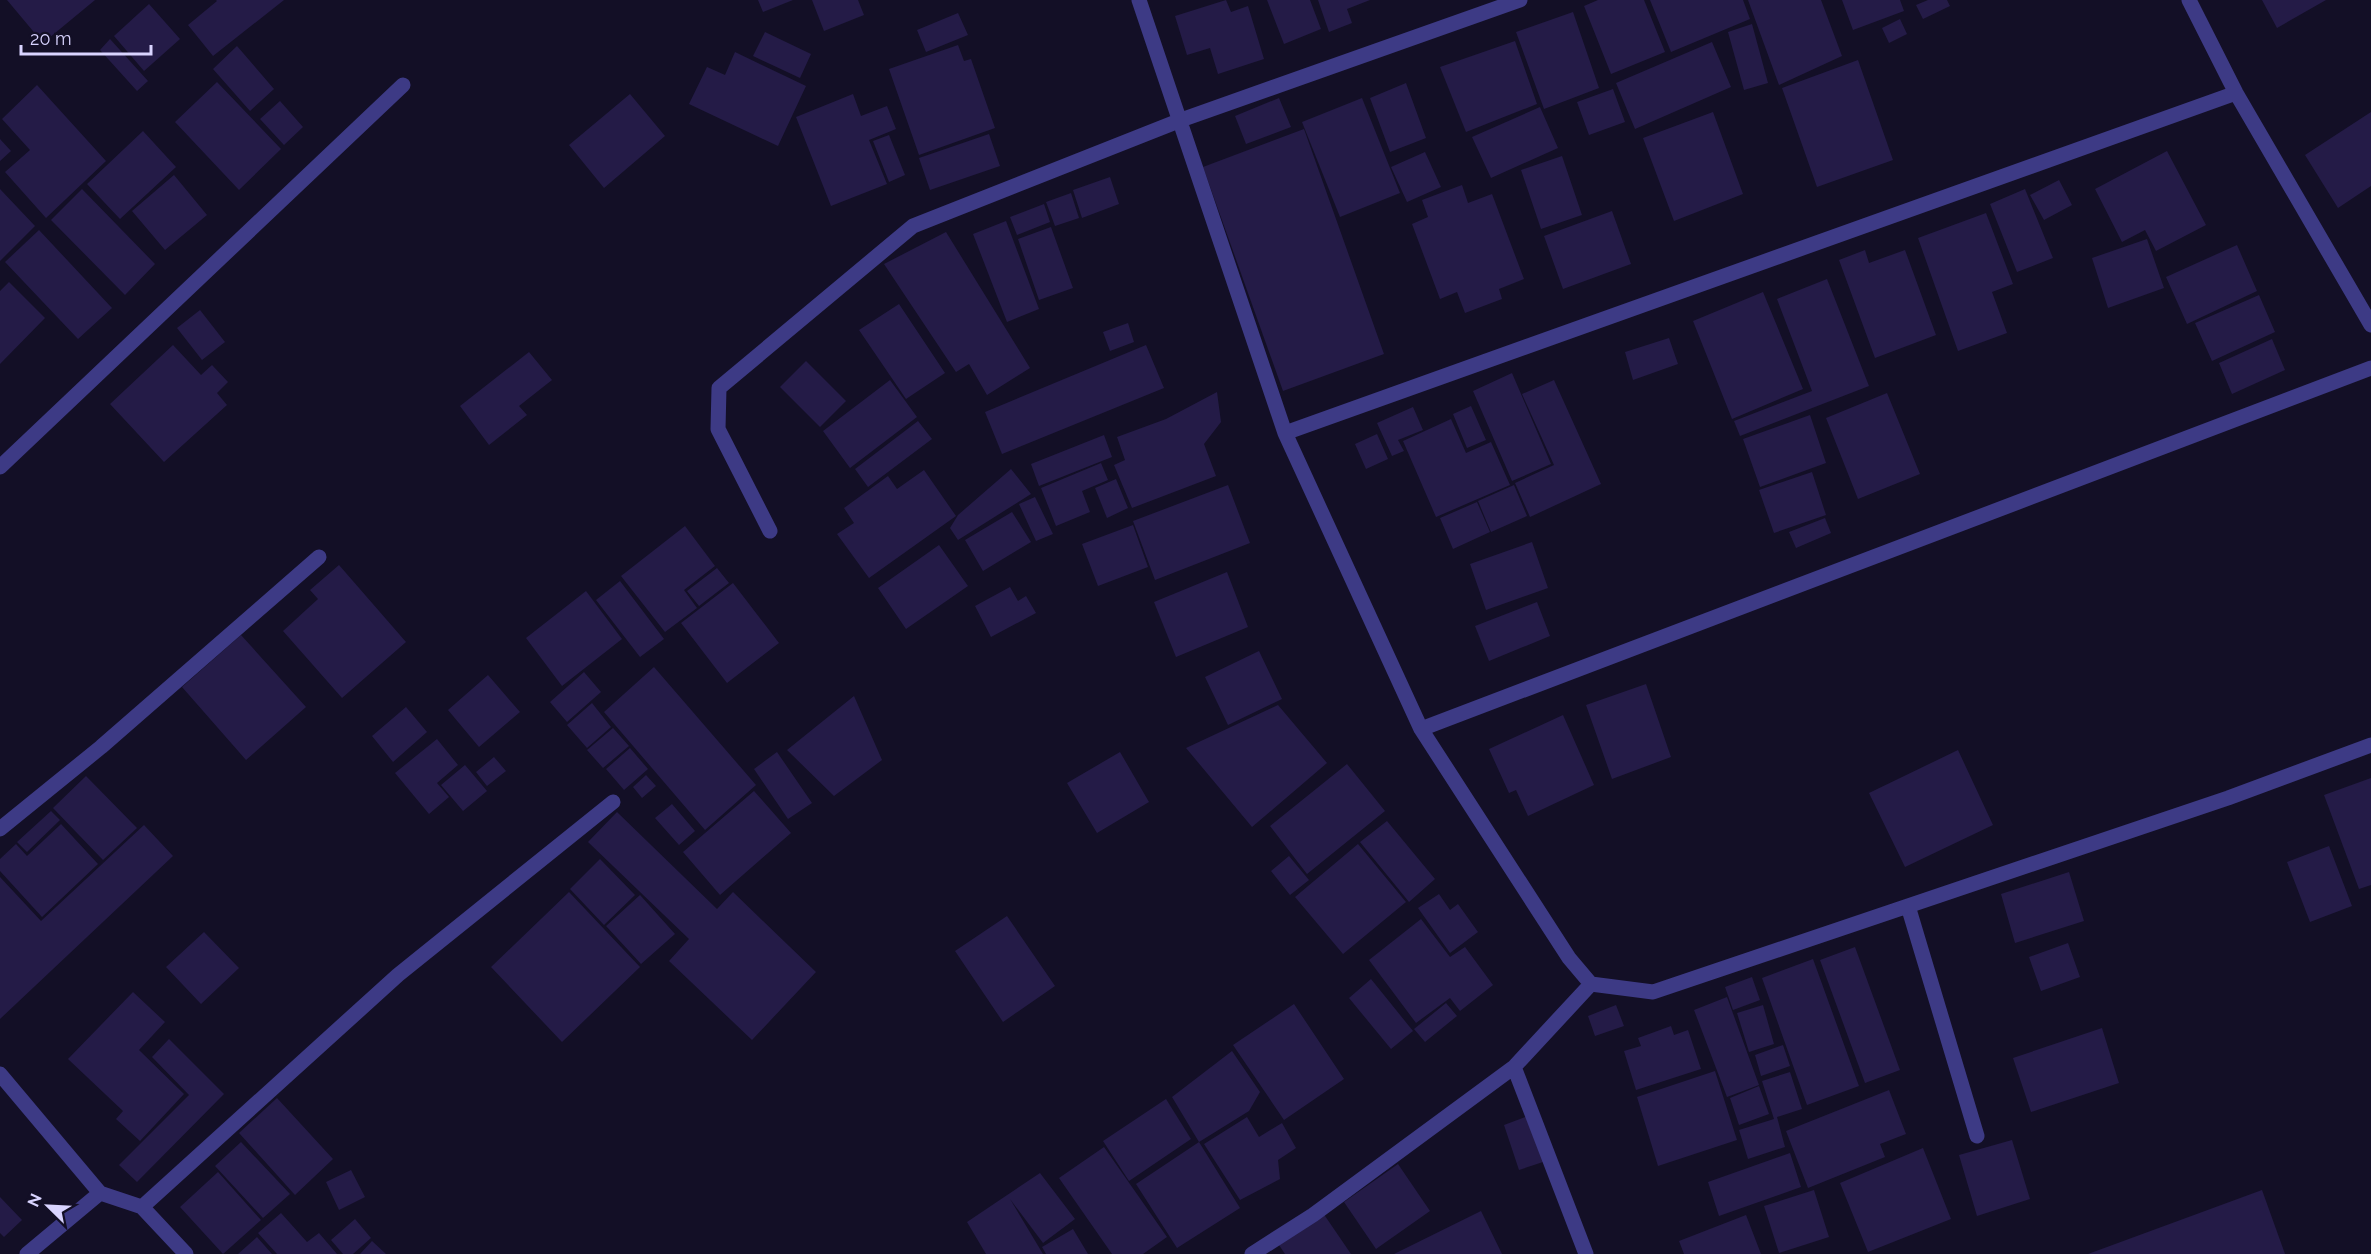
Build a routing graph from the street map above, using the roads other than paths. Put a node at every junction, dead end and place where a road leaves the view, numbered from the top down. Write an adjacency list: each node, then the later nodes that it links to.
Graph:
1 (1139, 0): 6 (street)
2 (1520, 0): 6 (street)
3 (2189, 0): 5 (street)
4 (403, 85): 10 (street)
5 (2236, 93): 7 (street); 9 (street)
6 (1181, 120): 9 (street); 11 (street)
7 (2371, 326)
8 (2371, 369): 13 (street)
9 (1285, 433): 13 (street)
10 (0, 466)
11 (770, 531)
12 (319, 556): 16 (street)
13 (1420, 729): 18 (street)
14 (2371, 745): 17 (street)
15 (613, 802): 23 (street)
16 (0, 829)
17 (1908, 906): 18 (street); 21 (street)
18 (1591, 984): 19 (street)
19 (1514, 1067): 26 (street); 27 (street)
20 (0, 1074): 22 (street)
21 (1977, 1136)
22 (100, 1193): 23 (street); 24 (street)
23 (142, 1207): 25 (street)
24 (27, 1254)
25 (186, 1254)
26 (1252, 1254)
27 (1587, 1254)

